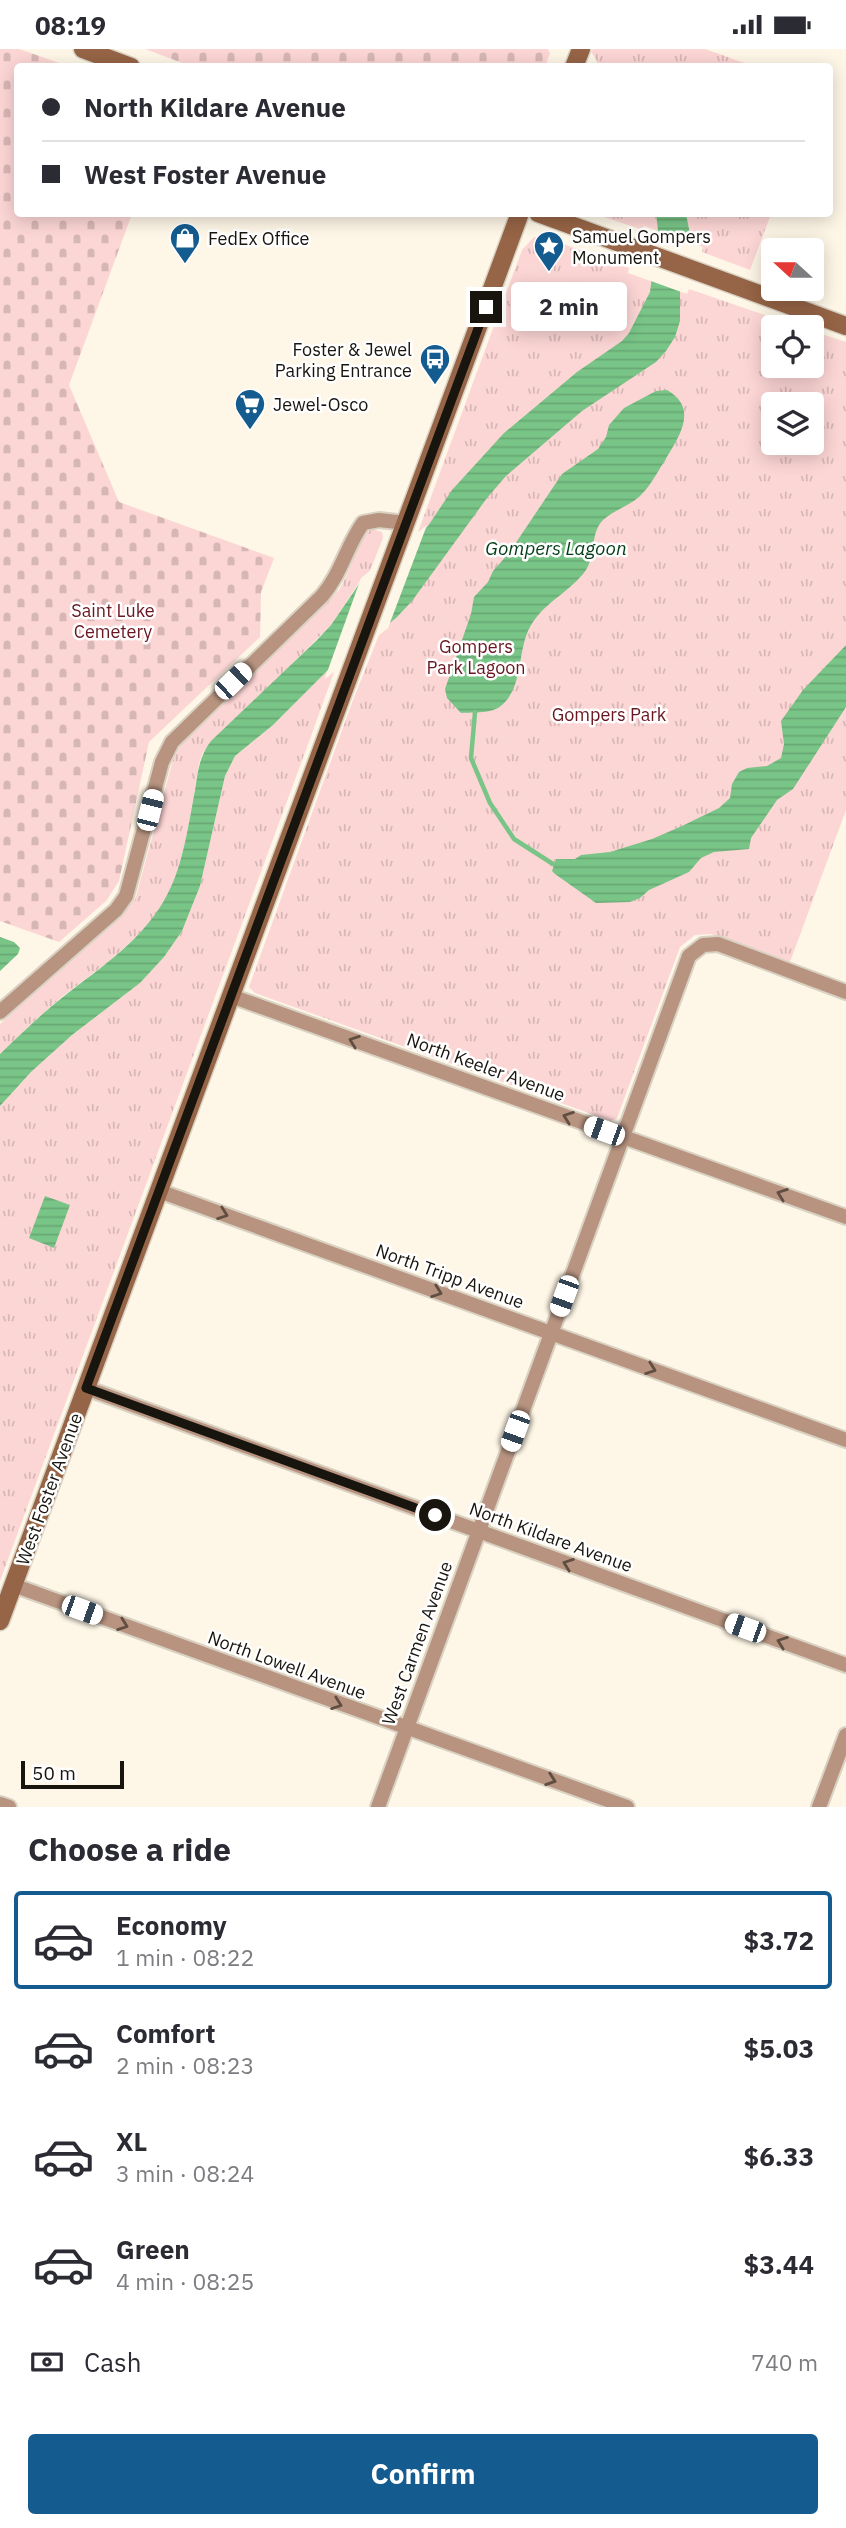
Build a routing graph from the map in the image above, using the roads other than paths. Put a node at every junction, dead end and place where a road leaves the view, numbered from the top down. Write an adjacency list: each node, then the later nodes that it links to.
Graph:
1 (83, 49): 2 (main road)
2 (120, 63)
3 (519, 217): 6 (main road, West Foster Avenue)
4 (549, 217): 5 (main road)
5 (846, 326)
6 (406, 523): 8 (main road, West Foster Avenue); 9 (street)
7 (846, 992): 10 (street, West Carmen Avenue)
8 (231, 996): 10 (street, North Keeler Avenue, one-way to 8); 11 (main road, West Foster Avenue)
9 (0, 1012)
10 (622, 1137): 12 (street, North Keeler Avenue, one-way to 10); 13 (street, West Carmen Avenue)
11 (159, 1191): 13 (street, North Tripp Avenue, one-way to 13); 14 (main road, West Foster Avenue)
12 (846, 1217)
13 (551, 1332): 15 (street, North Tripp Avenue, one-way to 15); 16 (street, West Carmen Avenue)
14 (86, 1388): 16 (street, North Kildare Avenue); 17 (main road, West Foster Avenue)
15 (846, 1440)
16 (478, 1531): 19 (street, North Kildare Avenue, one-way to 16); 20 (street, West Carmen Avenue)
17 (13, 1585): 18 (main road, West Foster Avenue); 20 (street, North Lowell Avenue, one-way to 20)
18 (0, 1621)
19 (846, 1665)
20 (406, 1729): 24 (street, West Carmen Avenue); 25 (street, North Lowell Avenue, one-way to 25)
21 (846, 1735): 26 (street)
22 (0, 1804): 23 (street)
23 (9, 1807)
24 (378, 1807)
25 (627, 1807)
26 (819, 1807)

